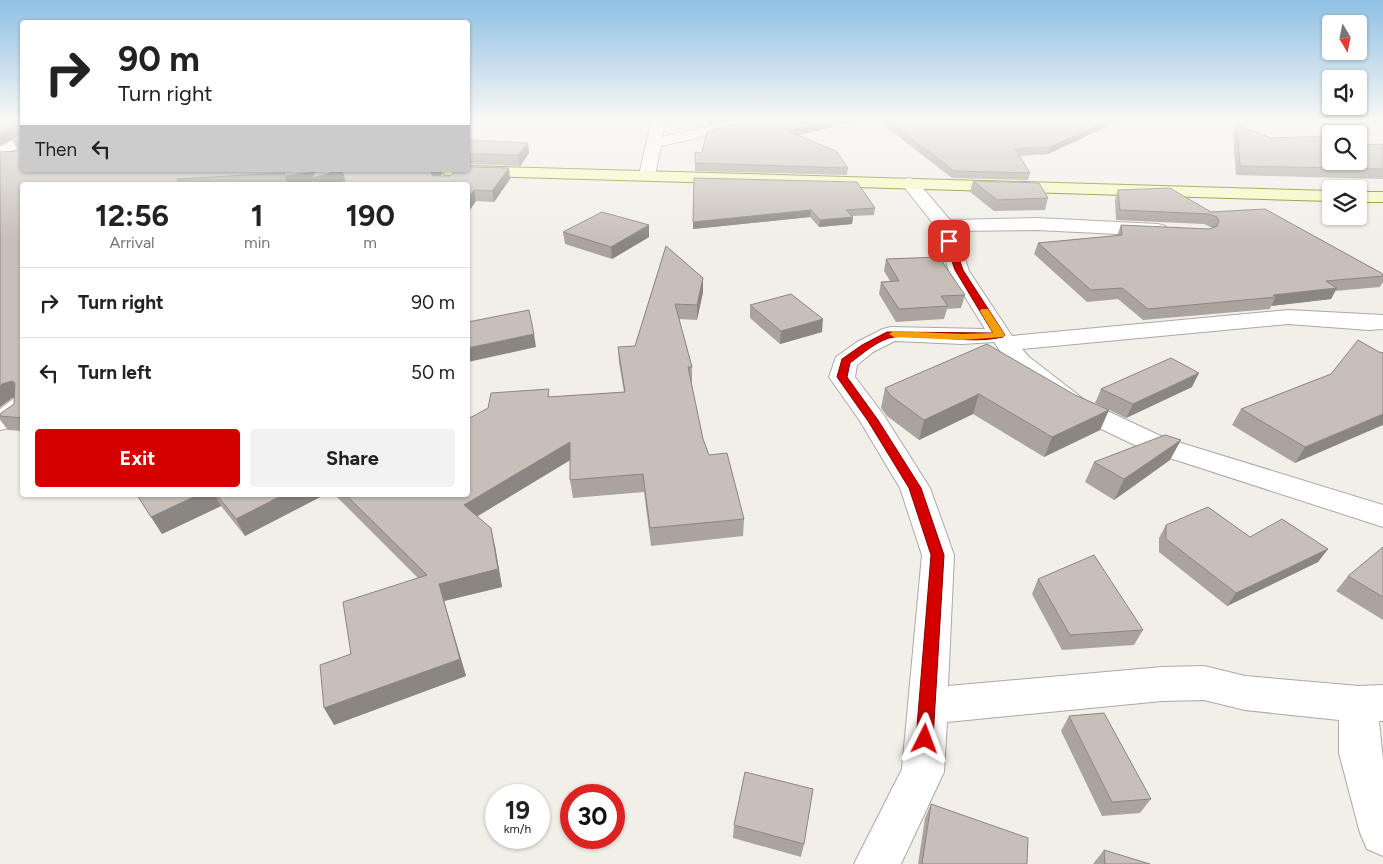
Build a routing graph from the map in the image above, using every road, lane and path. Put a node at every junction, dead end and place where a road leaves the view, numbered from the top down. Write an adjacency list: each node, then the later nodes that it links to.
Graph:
1 (651, 159): 4 (street)
2 (470, 170): 4 (main road)
3 (455, 172): 5 (street)
4 (647, 176): 6 (main road)
5 (446, 182)
6 (909, 183): 7 (main road); 10 (street)
7 (1322, 196)
8 (1367, 197): 9 (main road)
9 (1383, 197)
10 (945, 226): 11 (street); 13 (street)
11 (1174, 231)
12 (1383, 322): 13 (street)
13 (1004, 339): 16 (street); 18 (street)
14 (20, 407): 15 (street)
15 (0, 422)
16 (1383, 516)
17 (1371, 703): 18 (street); 19 (street)
18 (926, 706): 20 (street)
19 (1383, 833)
20 (877, 864)

